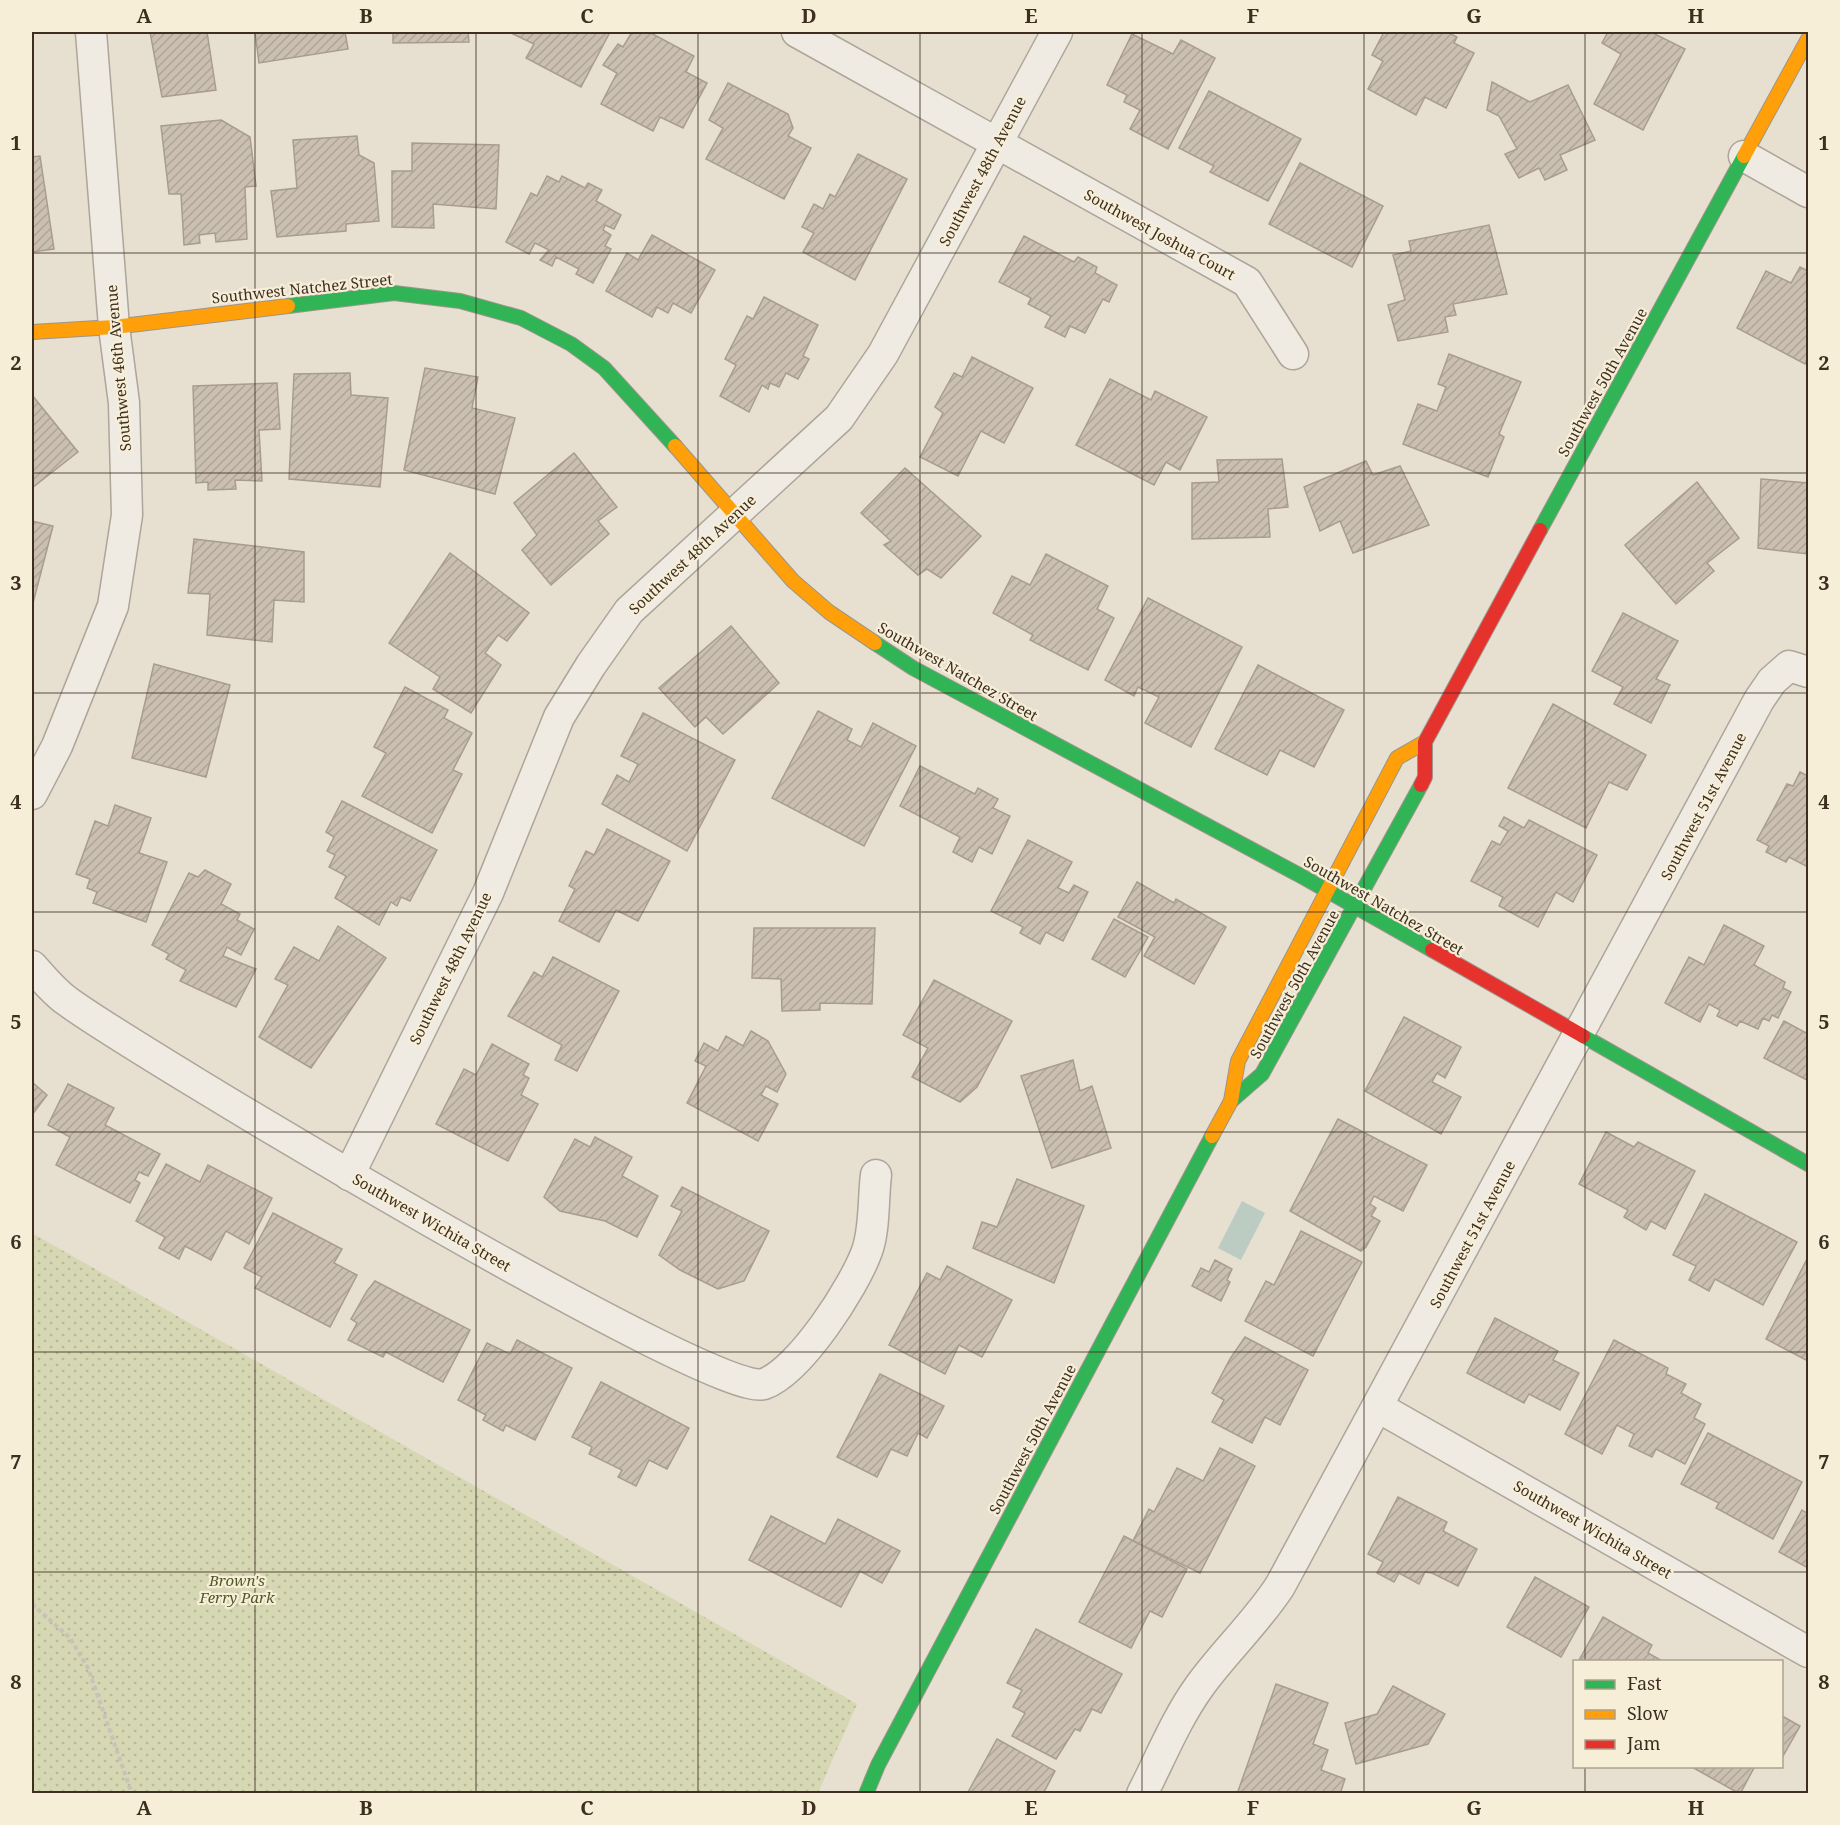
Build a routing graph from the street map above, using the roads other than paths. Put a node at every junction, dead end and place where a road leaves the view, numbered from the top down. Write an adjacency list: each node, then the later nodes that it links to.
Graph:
1 (91, 32): 8 (street, Southwest 46th Avenue)
2 (798, 32): 5 (street, Southwest Joshua Court)
3 (1056, 32): 5 (street, Southwest 48th Avenue)
4 (1809, 39): 6 (street, Southwest 50th Avenue)
5 (997, 145): 10 (street, Southwest Joshua Court); 11 (street, Southwest 48th Avenue)
6 (1744, 156): 7 (street); 13 (street, Southwest 50th Avenue)
7 (1809, 192)
8 (114, 327): 9 (street, Southwest Natchez Street); 11 (street, Southwest Natchez Street); 14 (street, Southwest 46th Avenue)
9 (32, 332)
10 (1293, 354)
11 (733, 514): 15 (street, Southwest Natchez Street); 21 (street, Southwest 48th Avenue)
12 (1799, 669): 18 (street, Southwest 51st Avenue)
13 (1425, 742): 15 (street, Southwest 50th Avenue); 16 (street, Southwest 50th Avenue)
14 (32, 794)
15 (1326, 890): 16 (street, Southwest Natchez Street); 19 (street, Southwest 50th Avenue)
16 (1355, 907): 18 (street, Southwest Natchez Street); 19 (street, Southwest 50th Avenue)
17 (32, 966): 21 (street, Southwest Wichita Street)
18 (1581, 1034): 20 (street, Southwest Natchez Street); 23 (street, Southwest 51st Avenue)
19 (1231, 1101): 25 (street, Southwest 50th Avenue)
20 (1809, 1164)
21 (349, 1175): 22 (street, Southwest Wichita Street)
22 (876, 1175)
23 (1378, 1407): 24 (street, Southwest Wichita Street); 26 (street, Southwest 51st Avenue)
24 (1809, 1652)
25 (866, 1794)
26 (1142, 1794)

